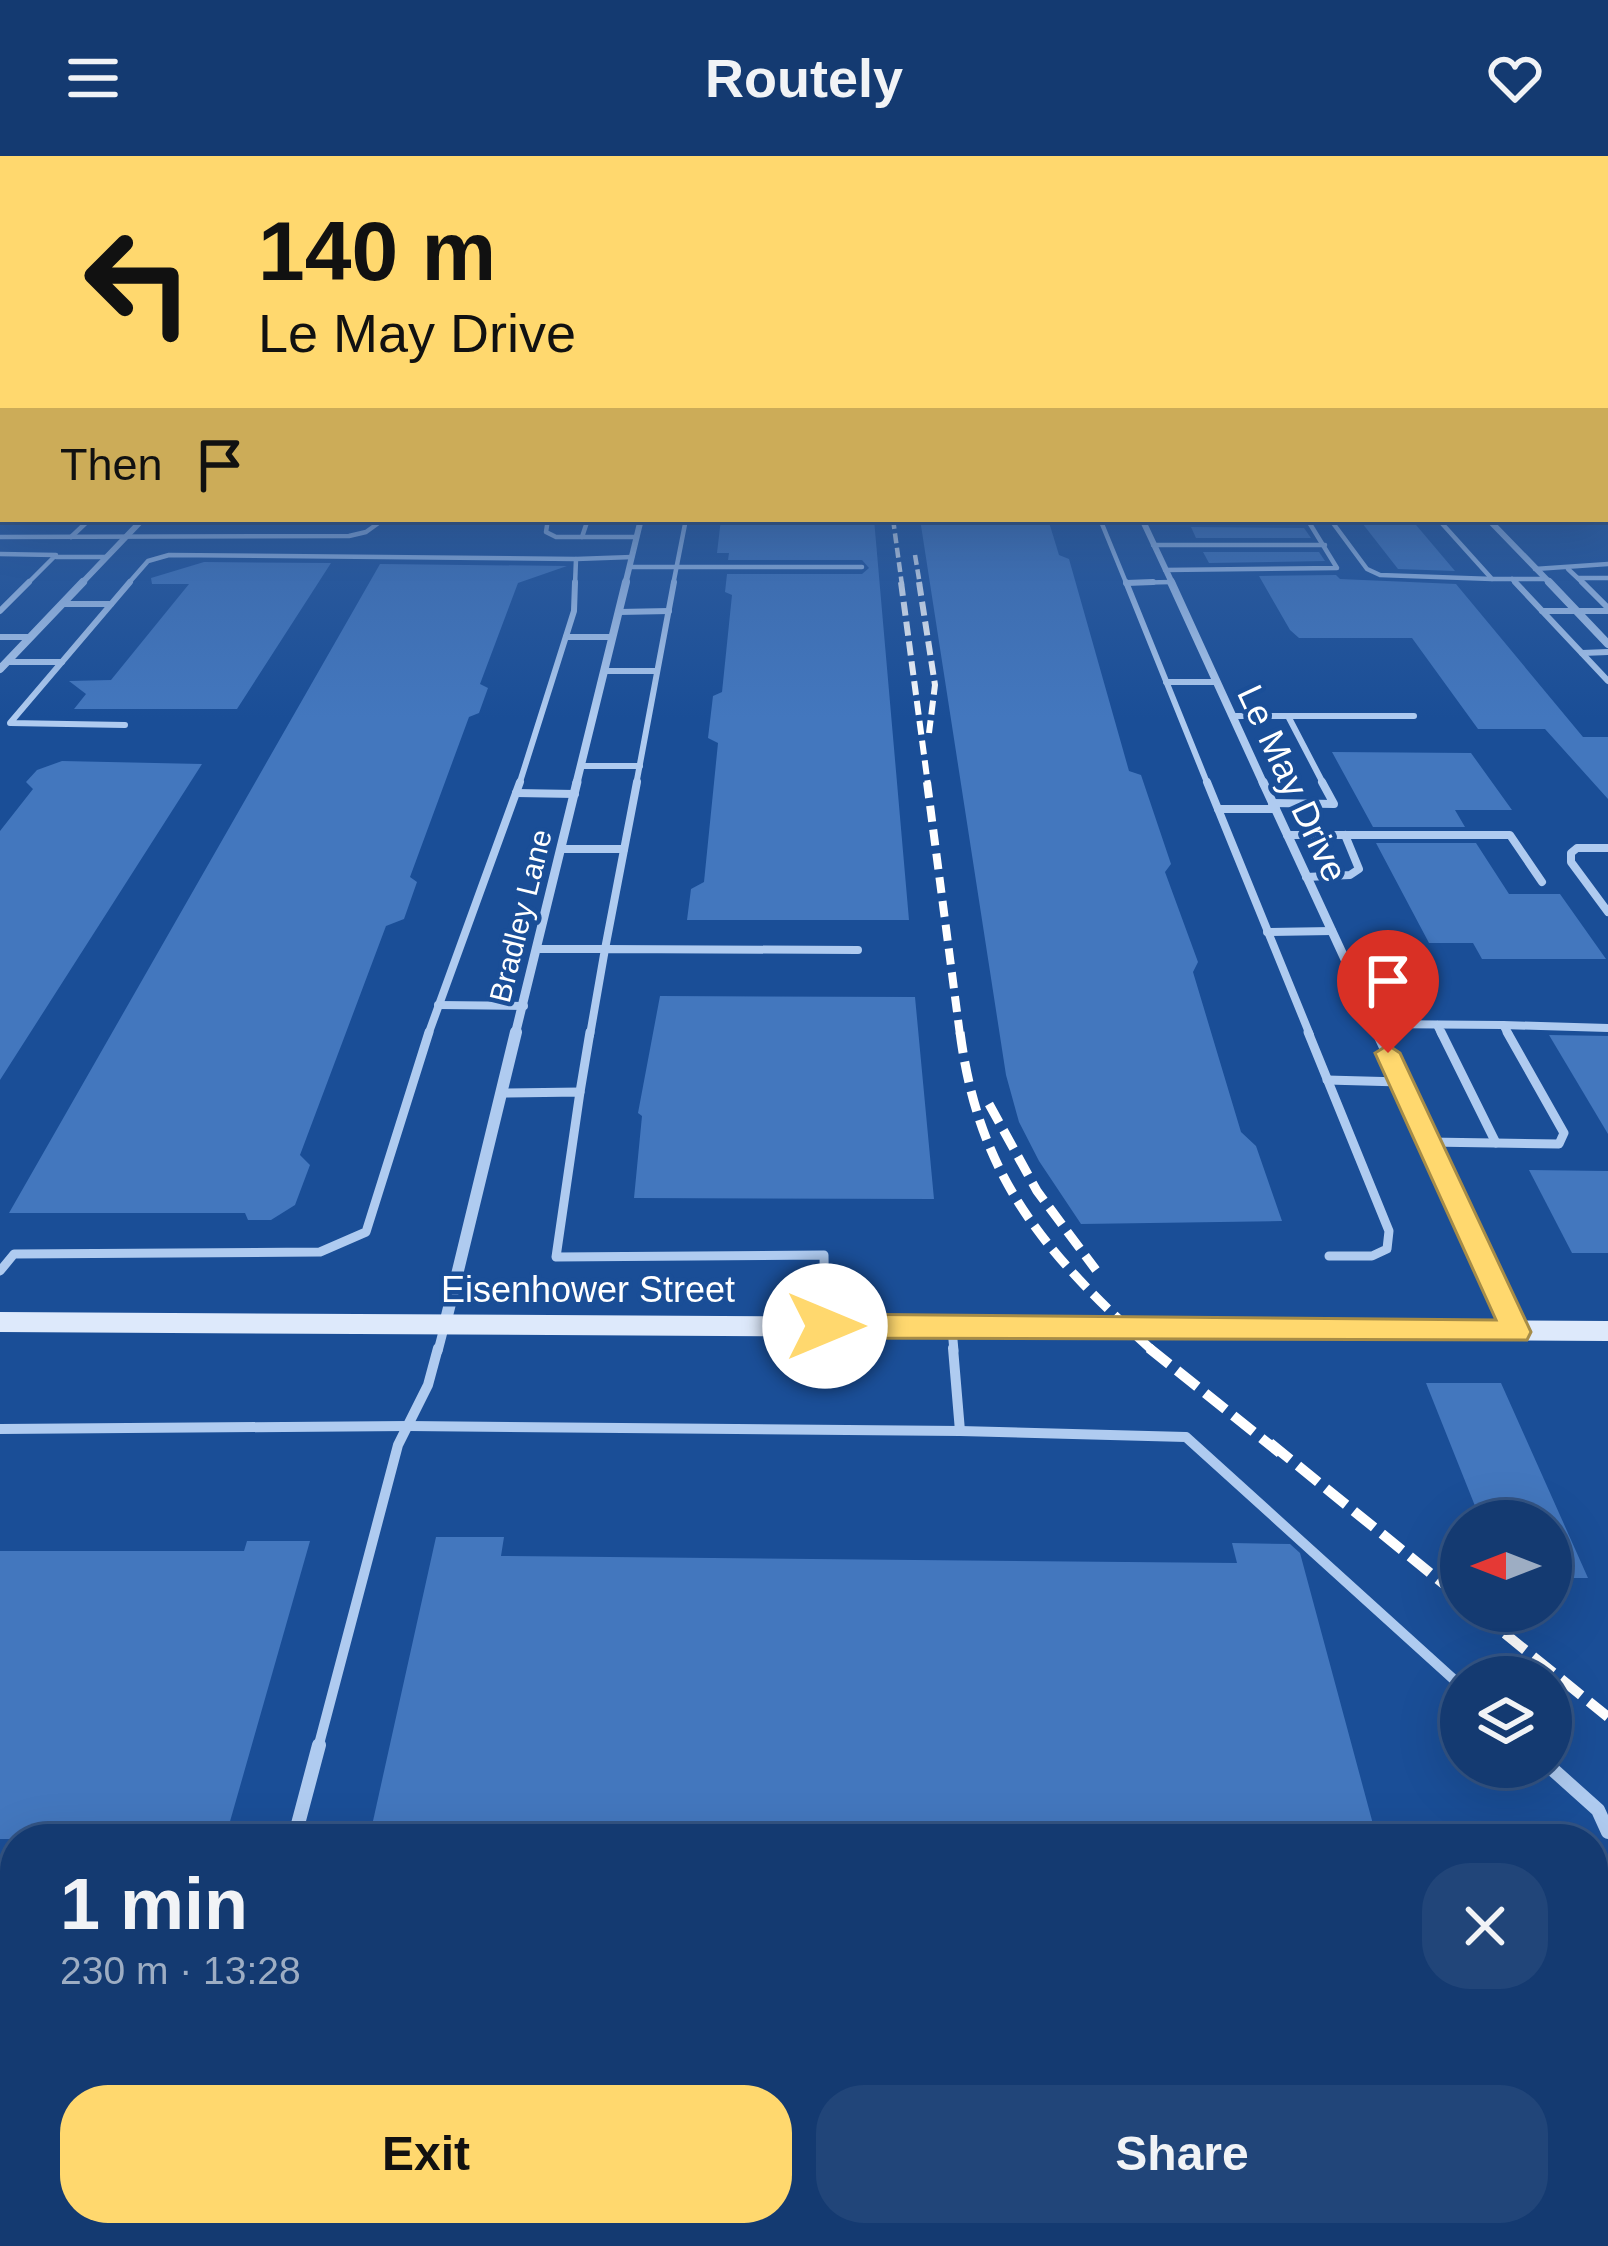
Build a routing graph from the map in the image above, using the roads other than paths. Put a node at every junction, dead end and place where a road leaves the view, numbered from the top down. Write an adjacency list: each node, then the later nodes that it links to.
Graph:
1 (85, 524): 15 (lane)
2 (139, 524): 16 (street)
3 (378, 524): 16 (lane)
4 (549, 524): 17 (lane)
5 (587, 524): 17 (lane)
6 (640, 524): 18 (street, Bradley Lane)
7 (685, 524): 27 (lane)
8 (1102, 524): 38 (lane)
9 (1144, 524): 19 (street, Le May Drive)
10 (1310, 524): 20 (lane)
11 (1333, 524): 34 (lane)
12 (1442, 524): 34 (lane)
13 (1492, 524): 29 (street)
14 (0, 537): 15 (lane)
15 (71, 537): 16 (lane)
16 (126, 537): 23 (street)
17 (583, 537): 18 (lane)
18 (637, 537): 25 (street, Bradley Lane)
19 (1153, 545): 20 (lane); 31 (street, Le May Drive)
20 (1325, 545): 31 (lane)
21 (0, 554): 22 (lane)
22 (56, 557): 23 (lane); 42 (lane)
23 (106, 557): 39 (street)
24 (576, 560): 25 (lane); 40 (lane); 49 (lane)
25 (631, 562): 27 (lane); 43 (street, Bradley Lane)
26 (1608, 564): 30 (lane)
27 (676, 567): 28 (lane); 44 (lane)
28 (862, 567)
29 (1535, 569): 30 (lane); 36 (street)
30 (1568, 569): 32 (lane)
31 (1165, 570): 37 (street, Le May Drive)
32 (1578, 578): 33 (lane); 41 (lane)
33 (1608, 578)
34 (1492, 579): 35 (lane)
35 (1512, 579): 36 (lane); 45 (lane)
36 (1545, 579): 46 (street)
37 (1171, 582): 38 (lane); 59 (street, Le May Drive)
38 (1126, 583): 58 (lane)
39 (62, 604): 40 (lane); 48 (street)
40 (111, 604): 53 (lane)
41 (1608, 610): 46 (lane)
42 (0, 611)
43 (619, 611): 44 (lane); 50 (street, Bradley Lane)
44 (668, 611): 56 (lane)
45 (1542, 611): 46 (lane); 52 (lane)
46 (1576, 611): 51 (street)
47 (0, 637): 48 (lane)
48 (31, 637): 54 (street)
49 (566, 637): 50 (lane); 68 (lane)
50 (613, 637): 55 (street, Bradley Lane)
51 (1608, 648): 52 (lane)
52 (1582, 652): 57 (lane)
53 (62, 662): 54 (lane); 63 (lane)
54 (4, 666)
55 (604, 671): 56 (lane); 66 (street, Bradley Lane)
56 (657, 671): 67 (lane)
57 (1608, 681)
58 (1166, 682): 59 (lane); 71 (lane)
59 (1217, 682): 60 (street, Le May Drive)
60 (1232, 716): 61 (lane); 70 (street, Le May Drive)
61 (1288, 716): 62 (lane); 70 (lane)
62 (1414, 716)
63 (10, 723): 64 (lane); 65 (lane)
64 (125, 725)
65 (0, 734)
66 (582, 766): 67 (lane); 69 (street, Bradley Lane)
67 (640, 766): 76 (lane)
68 (516, 793): 69 (lane); 87 (lane)
69 (575, 794): 75 (street, Bradley Lane)
70 (1274, 806): 71 (lane); 72 (street, Le May Drive)
71 (1218, 809): 80 (lane)
72 (1287, 835): 73 (lane); 77 (street, Le May Drive)
73 (1346, 835): 77 (lane); 78 (lane)
74 (1608, 848): 79 (lane)
75 (562, 849): 76 (lane); 82 (street, Bradley Lane)
76 (624, 849): 83 (lane)
77 (1306, 877): 81 (street, Le May Drive)
78 (1542, 882)
79 (1608, 912)
80 (1267, 932): 81 (lane); 93 (lane)
81 (1332, 932): 85 (street, Le May Drive)
82 (537, 950): 83 (lane); 88 (street, Bradley Lane)
83 (605, 950): 84 (lane); 95 (lane)
84 (858, 950)
85 (1349, 970): 86 (lane); 89 (street, Le May Drive)
86 (1425, 970)
87 (438, 1005): 88 (lane); 100 (lane)
88 (524, 1006): 96 (street, Bradley Lane)
89 (1375, 1024): 90 (lane); 94 (street, Le May Drive)
90 (1437, 1025): 91 (lane); 98 (lane)
91 (1503, 1025): 92 (lane); 98 (lane)
92 (1608, 1028)
93 (1327, 1080): 94 (lane); 99 (lane)
94 (1401, 1082): 97 (street, Le May Drive)
95 (580, 1092): 96 (lane); 103 (lane)
96 (502, 1093): 102 (street, Bradley Lane)
97 (1429, 1142): 98 (lane); 106 (street, Le May Drive)
98 (1496, 1143)
99 (1329, 1256)
100 (0, 1270)
101 (0, 1322): 102 (street, Eisenhower Street)
102 (445, 1324): 103 (street, Eisenhower Street); 107 (lane)
103 (825, 1326): 104 (street, Eisenhower Street)
104 (952, 1326): 106 (street, Eisenhower Street); 109 (lane)
105 (1608, 1331): 106 (street, Eisenhower Street)
106 (1516, 1332)
107 (408, 1426): 108 (lane); 109 (lane); 112 (lane)
108 (0, 1429)
109 (960, 1431): 110 (lane)
110 (1440, 1667)
111 (1572, 1787): 113 (lane)
112 (298, 1824)
113 (1604, 1824)

